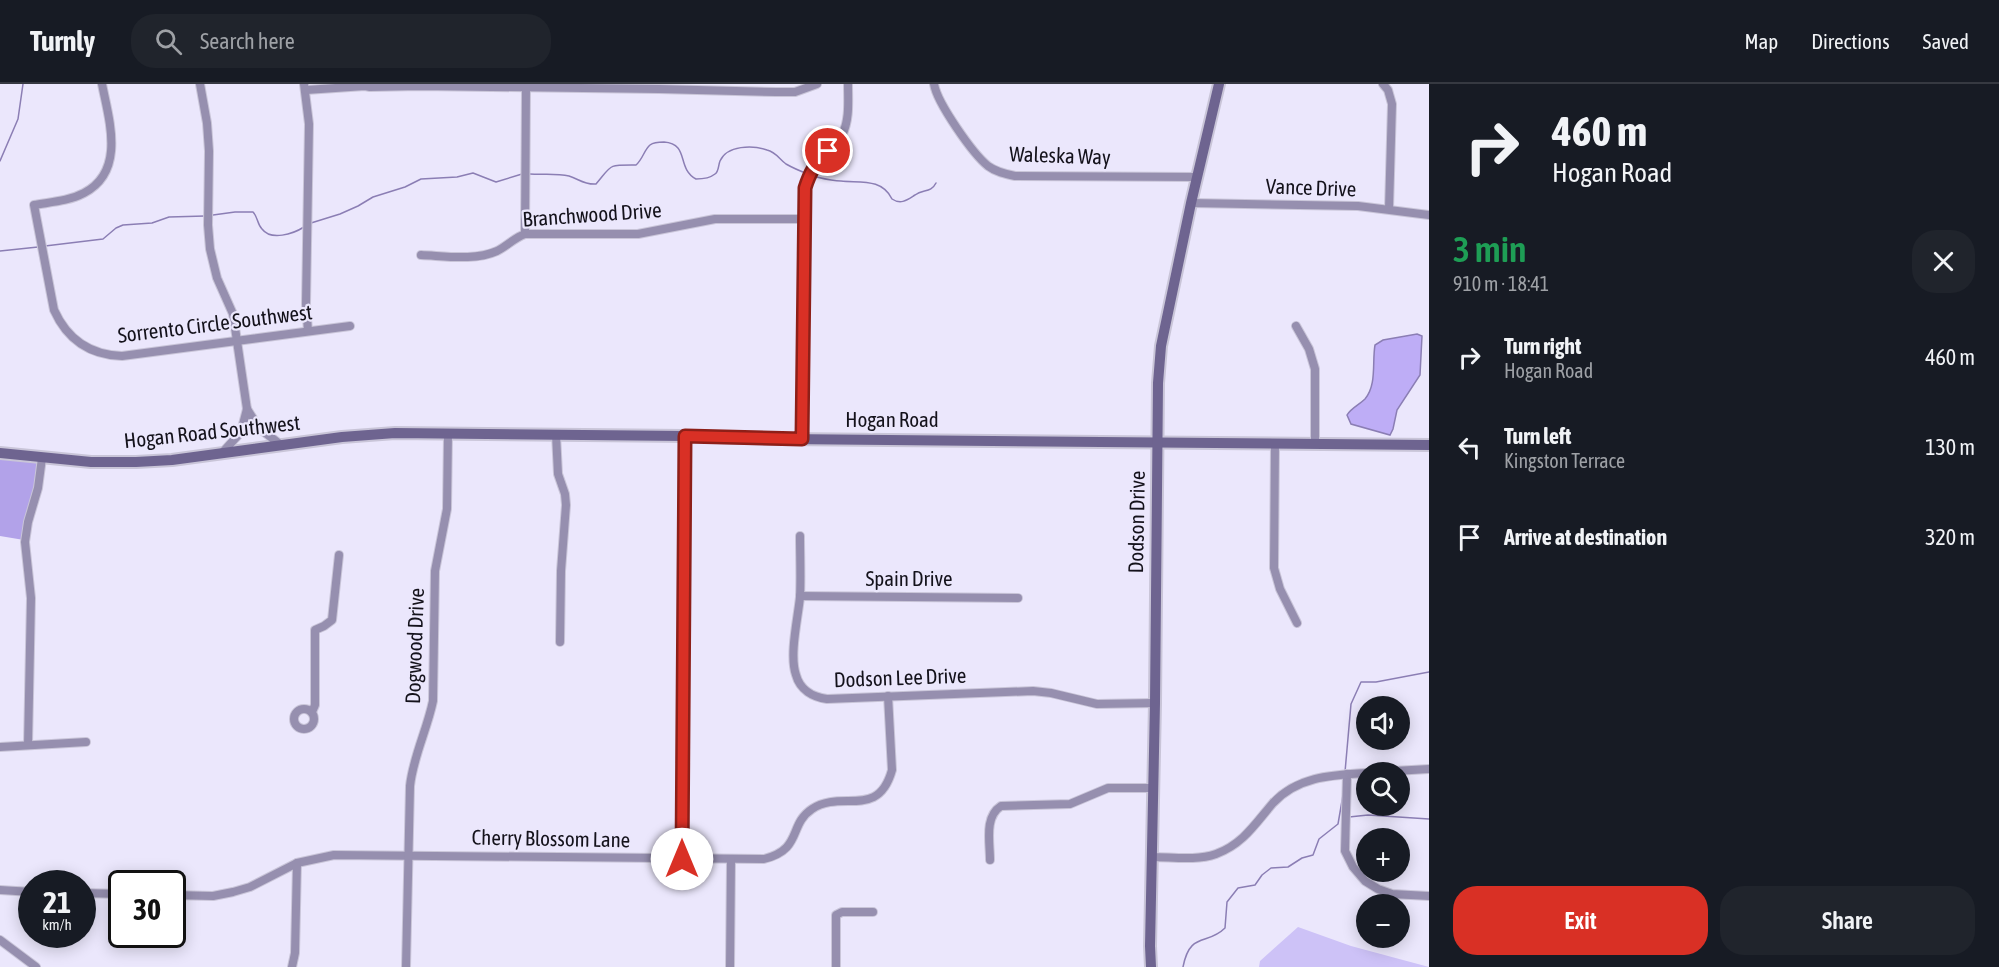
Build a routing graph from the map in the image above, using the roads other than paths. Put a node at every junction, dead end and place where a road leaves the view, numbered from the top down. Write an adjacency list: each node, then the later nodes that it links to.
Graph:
1 (102, 84): 20 (street, Sorrento Circle Southwest)
2 (200, 84): 20 (street)
3 (816, 84): 9 (street)
4 (849, 84): 14 (street)
5 (934, 84): 10 (street, Waleska Way)
6 (1219, 84): 10 (street, Dodson Drive)
7 (1383, 84): 12 (street)
8 (305, 87): 9 (street); 19 (street)
9 (526, 88): 15 (street)
10 (1197, 177): 11 (street, Dodson Drive)
11 (1191, 203): 12 (street, Vance Drive); 27 (street, Dodson Drive)
12 (1389, 209): 13 (street, Vance Drive)
13 (1429, 216)
14 (805, 219): 15 (street, Branchwood Drive); 26 (street)
15 (525, 234): 16 (street, Branchwood Drive)
16 (421, 255)
17 (350, 326): 19 (street, Sorrento Circle Southwest)
18 (1296, 326): 29 (street)
19 (308, 331): 20 (street, Sorrento Circle Southwest)
20 (238, 340): 21 (street)
21 (247, 409): 30 (street); 33 (street)
22 (448, 433): 23 (street, Hogan Road); 25 (street, Hogan Road); 52 (street, Dogwood Drive)
23 (556, 434): 24 (street, Hogan Road); 40 (street)
24 (685, 436): 26 (street, Hogan Road); 54 (street)
25 (356, 437): 30 (street, Hogan Road Southwest)
26 (802, 439): 27 (street, Hogan Road)
27 (1158, 442): 28 (street, Hogan Road); 42 (street, Dodson Drive)
28 (1275, 444): 29 (street, Hogan Road); 39 (street)
29 (1315, 444): 31 (street, Hogan Road)
30 (281, 445): 33 (street, Hogan Road Southwest)
31 (1429, 445)
32 (0, 453): 34 (street, Hogan Road Southwest)
33 (222, 453): 34 (street, Hogan Road Southwest)
34 (42, 458): 45 (street)
35 (800, 536): 37 (street, Dodson Lee Drive)
36 (339, 555): 43 (street)
37 (800, 596): 38 (street, Spain Drive); 41 (street, Dodson Lee Drive)
38 (1018, 598)
39 (1297, 623)
40 (560, 642)
41 (888, 696): 42 (street, Dodson Lee Drive); 55 (street, Cherry Blossom Lane)
42 (1155, 703): 51 (street, Dodson Drive)
43 (312, 712)
44 (86, 742): 45 (street)
45 (28, 746): 46 (street)
46 (0, 747)
47 (1429, 769): 48 (street)
48 (1410, 770)
49 (1347, 774): 50 (street); 53 (street); 61 (street)
50 (1356, 774)
51 (1153, 789): 53 (street, Dodson Drive); 56 (street)
52 (408, 855): 54 (street, Cherry Blossom Lane); 57 (street, Cherry Blossom Lane); 66 (street, Dogwood Drive)
53 (1152, 857): 69 (street, Dodson Drive)
54 (682, 859): 55 (street, Cherry Blossom Lane)
55 (732, 859): 67 (street)
56 (990, 860)
57 (297, 863): 60 (street, Cherry Blossom Lane); 65 (street)
58 (0, 890): 59 (street)
59 (18, 891)
60 (186, 895)
61 (1429, 896)
62 (873, 912): 68 (street)
63 (0, 940): 64 (street)
64 (36, 967)
65 (292, 967)
66 (406, 967)
67 (730, 967)
68 (836, 967)
69 (1151, 967)

